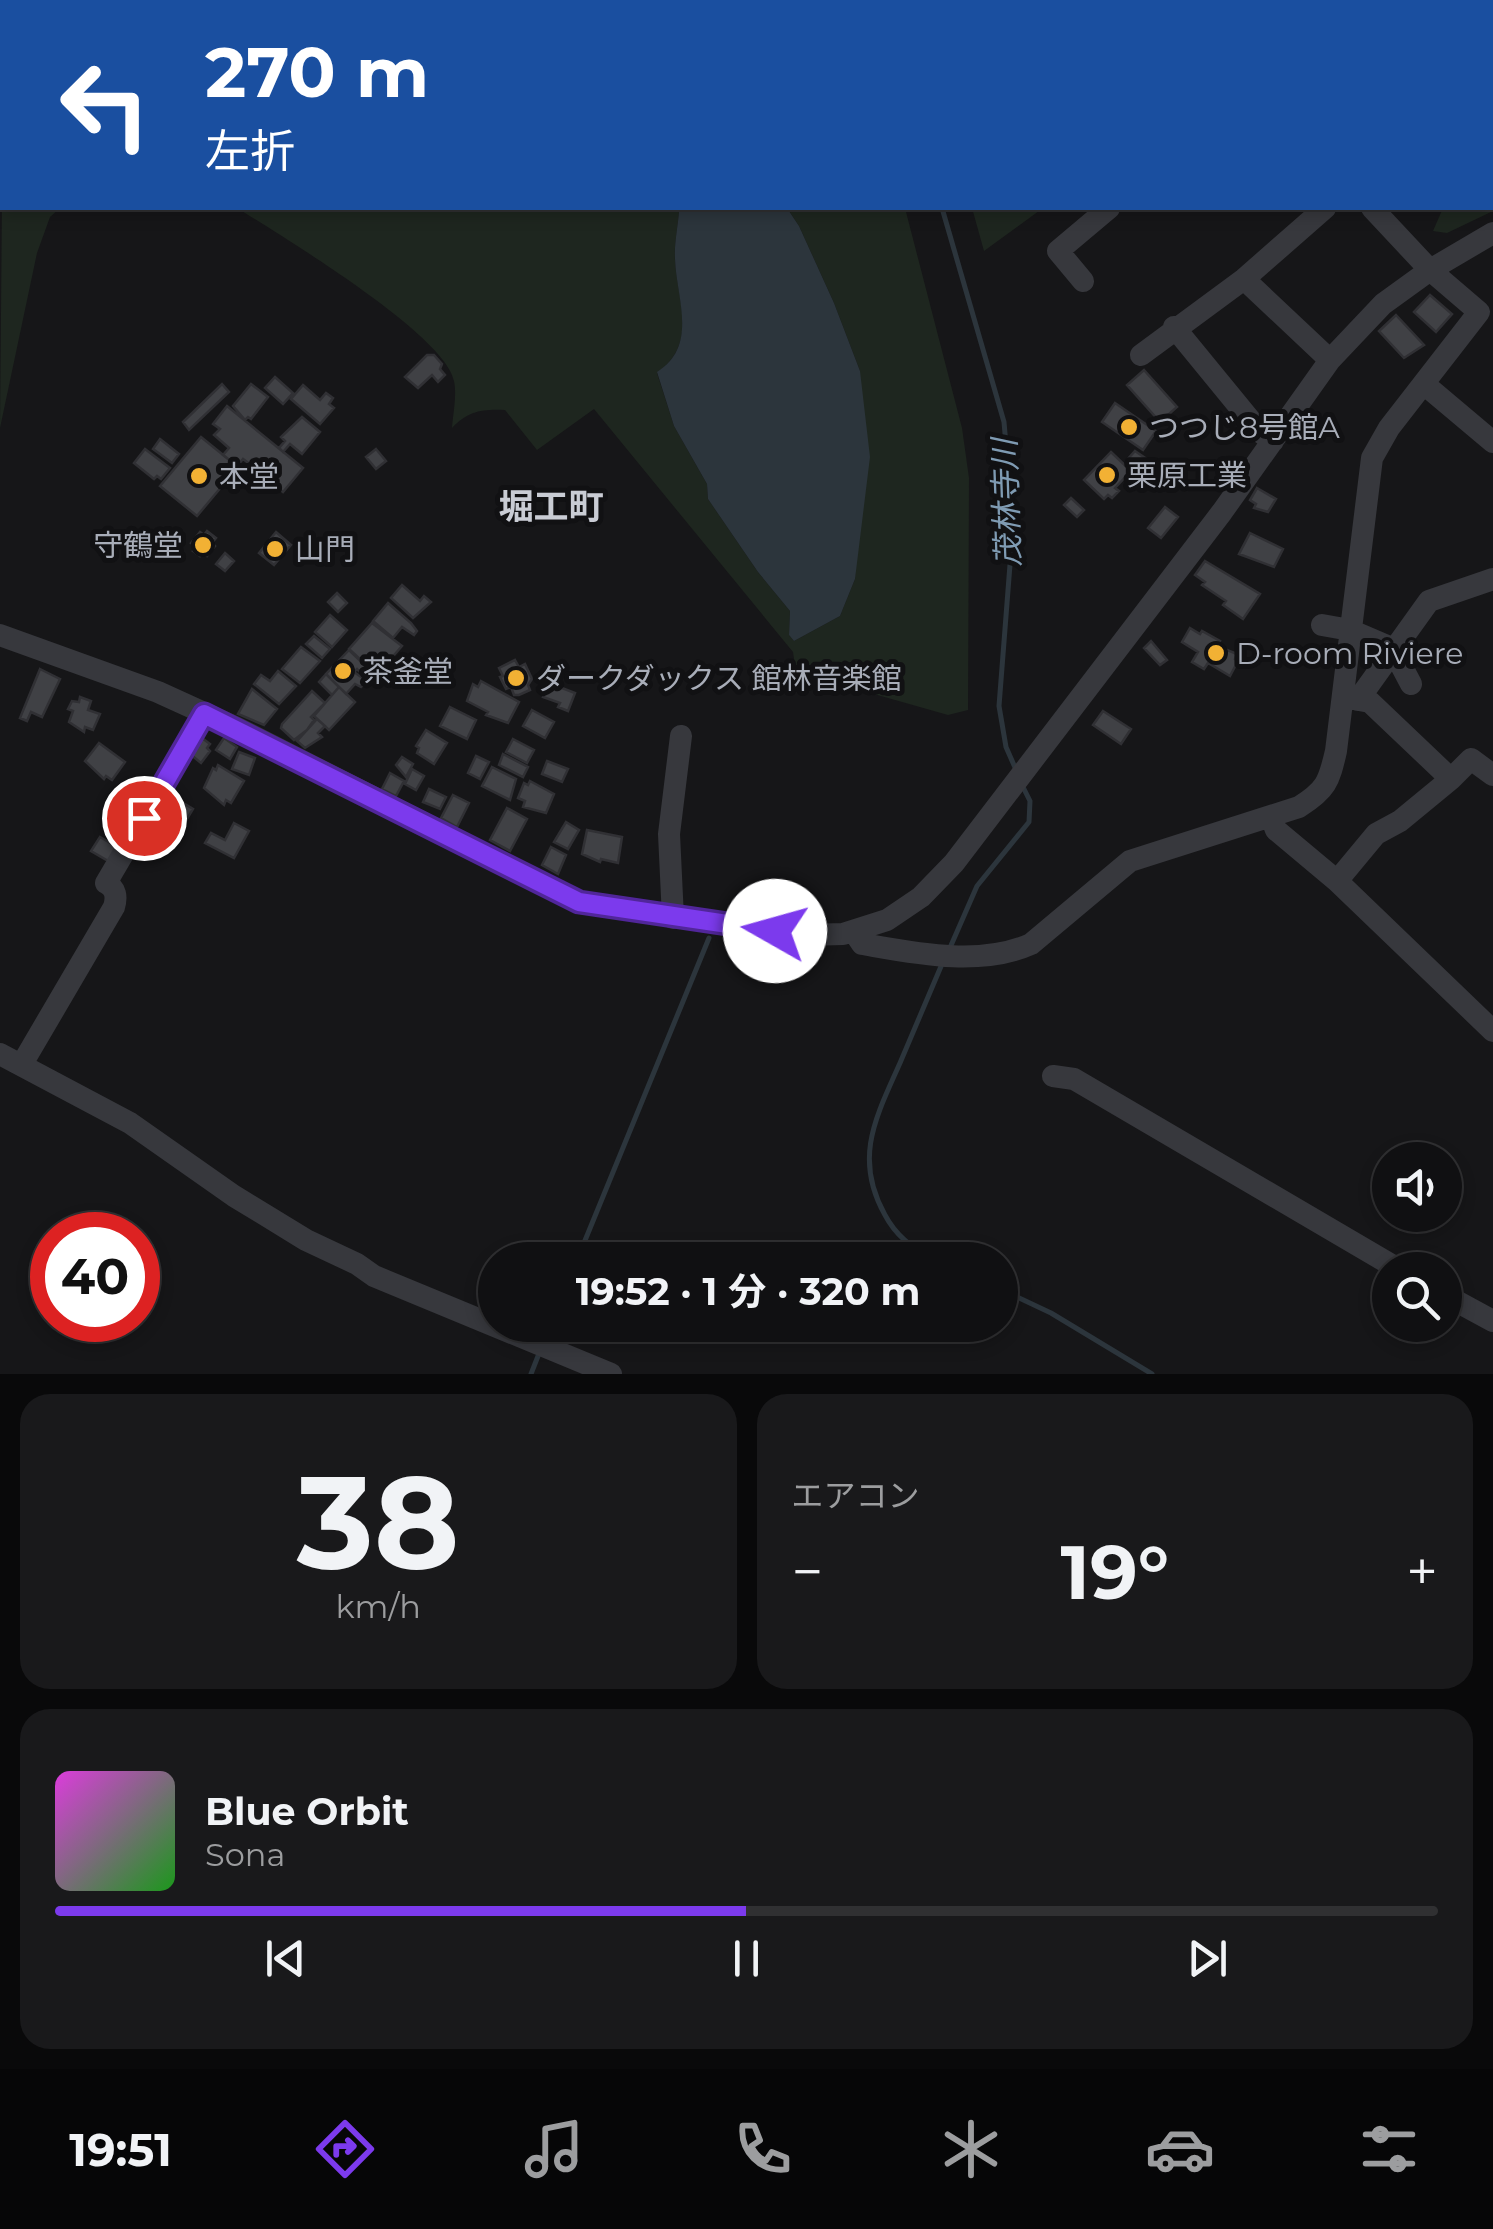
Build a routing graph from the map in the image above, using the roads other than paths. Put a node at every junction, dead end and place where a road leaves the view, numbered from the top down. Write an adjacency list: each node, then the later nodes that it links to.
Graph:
1 (1107, 210): 7 (street)
2 (1323, 210): 6 (street)
3 (1374, 210): 5 (street)
4 (1493, 233): 5 (street)
5 (1430, 270): 8 (street); 11 (street)
6 (1244, 279): 9 (street); 11 (street)
7 (1083, 281)
8 (1486, 305): 12 (street)
9 (1174, 327): 10 (street); 13 (street)
10 (1141, 354)
11 (1330, 360): 13 (street)
12 (1424, 384): 14 (street); 17 (street)
13 (1273, 441): 28 (street)
14 (1493, 442)
15 (1493, 578): 19 (street)
16 (1322, 625): 17 (street)
17 (1350, 630): 19 (street); 20 (street)
18 (0, 635): 21 (street)
19 (1392, 648): 20 (street); 20 (street)
20 (1355, 696): 24 (street); 25 (street)
21 (204, 714): 27 (street); 31 (street)
22 (682, 736): 27 (street)
23 (1493, 775): 24 (street)
24 (1451, 779): 26 (street)
25 (1270, 816): 26 (street); 28 (street)
26 (1337, 881): 29 (street)
27 (673, 918): 28 (street)
28 (854, 932)
29 (1493, 1032)
30 (0, 1054): 31 (street)
31 (22, 1064): 36 (street)
32 (1054, 1076): 33 (street)
33 (1372, 1254)
34 (1462, 1304): 35 (street)
35 (1493, 1321)
36 (612, 1374)

